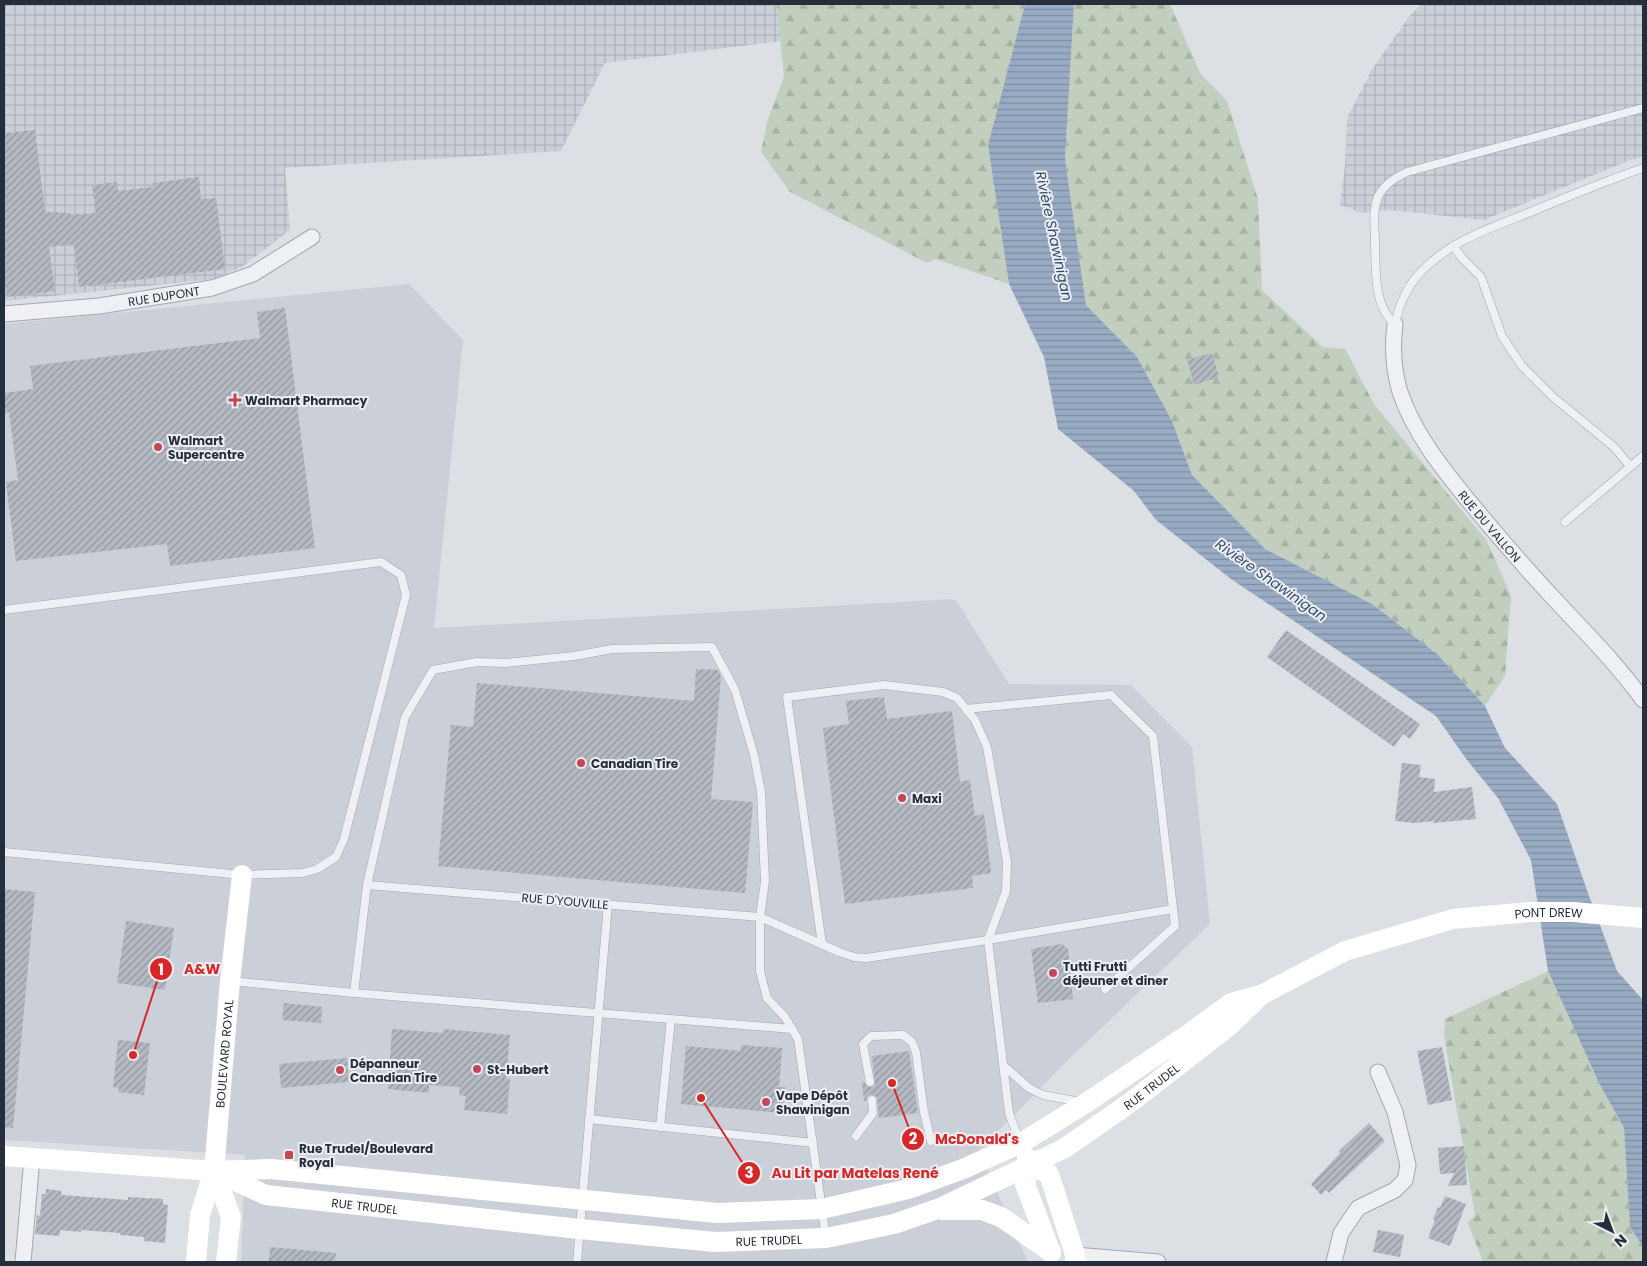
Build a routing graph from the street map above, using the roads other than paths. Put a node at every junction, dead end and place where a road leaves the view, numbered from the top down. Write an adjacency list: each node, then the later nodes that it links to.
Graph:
1 (1643, 108): 6 (lane)
2 (1643, 168): 4 (lane)
3 (312, 237): 5 (street, RUE DUPONT)
4 (1454, 246): 6 (lane); 8 (lane)
5 (4, 314)
6 (1395, 324): 11 (street, RUE DU VALLON)
7 (1643, 456): 8 (lane)
8 (1630, 466): 9 (lane)
9 (1565, 522)
10 (4, 610): 14 (lane)
11 (1643, 700)
12 (966, 709): 17 (lane); 21 (lane); 22 (lane)
13 (4, 852): 14 (lane)
14 (242, 875): 23 (main road, BOULEVARD ROYAL)
15 (367, 885): 16 (lane, RUE D'YOUVILLE); 18 (lane); 25 (lane)
16 (608, 904): 18 (lane, RUE D'YOUVILLE); 27 (lane)
17 (1173, 909): 21 (lane, RUE D'YOUVILLE); 24 (lane)
18 (760, 917): 22 (lane, RUE D'YOUVILLE); 29 (lane)
19 (1643, 918): 20 (main road, PONT DREW)
20 (1453, 919): 26 (main road, RUE TRUDEL)
21 (988, 940): 22 (lane, RUE D'YOUVILLE); 30 (lane)
22 (822, 944)
23 (230, 981): 25 (lane); 44 (main road, BOULEVARD ROYAL)
24 (1105, 989)
25 (354, 993): 27 (lane)
26 (1261, 995): 34 (main road, RUE TRUDEL); 43 (main road, RUE TRUDEL)
27 (598, 1013): 28 (lane); 35 (lane)
28 (671, 1019): 29 (lane); 36 (lane)
29 (792, 1029): 39 (lane)
30 (1004, 1066): 34 (lane); 40 (lane)
31 (1378, 1072): 57 (street)
32 (870, 1082): 38 (lane)
33 (872, 1100): 37 (lane)
34 (1086, 1103): 40 (main road, RUE TRUDEL)
35 (589, 1119): 36 (lane); 45 (lane)
36 (660, 1127): 39 (lane)
37 (856, 1136)
38 (931, 1141)
39 (812, 1143): 46 (lane)
40 (1021, 1144): 43 (main road); 46 (main road, RUE TRUDEL)
41 (4, 1156): 42 (main road, RUE TRUDEL)
42 (32, 1158): 44 (main road, RUE TRUDEL); 52 (street)
43 (1030, 1165): 47 (main road, RUE TRUDEL); 50 (main road); 51 (main road)
44 (214, 1171): 45 (main road, RUE TRUDEL); 48 (main road, RUE TRUDEL); 53 (main road, BOULEVARD ROYAL); 54 (main road, BOULEVARD ROYAL)
45 (582, 1200): 46 (main road, RUE TRUDEL); 48 (lane)
46 (822, 1209): 49 (lane)
47 (936, 1210): 49 (main road, RUE TRUDEL); 50 (main road)
48 (580, 1229): 49 (main road, RUE TRUDEL); 55 (lane)
49 (826, 1238)
50 (1051, 1257)
51 (1075, 1259): 56 (street)
52 (23, 1262)
53 (196, 1262)
54 (226, 1262)
55 (577, 1262)
56 (1158, 1262)
57 (1334, 1262)

